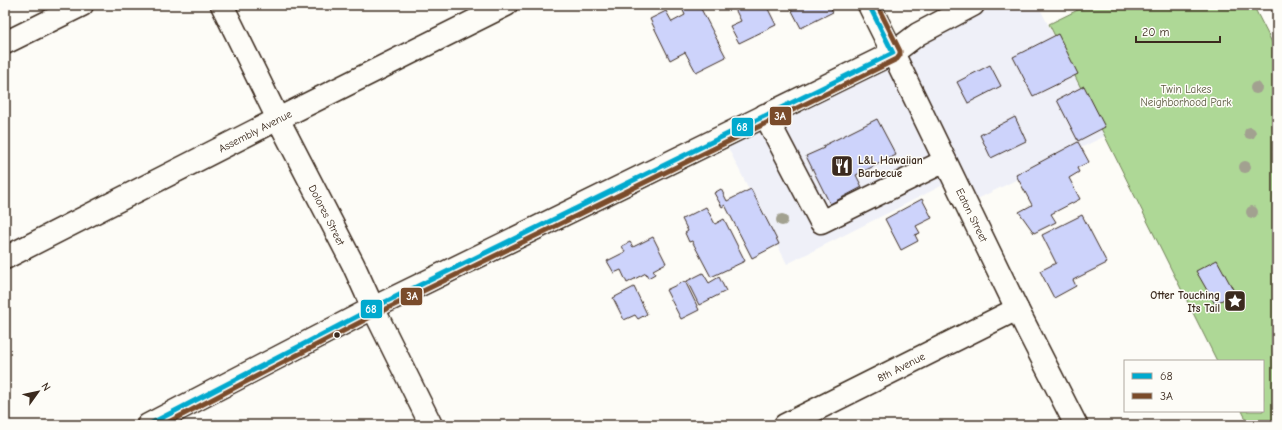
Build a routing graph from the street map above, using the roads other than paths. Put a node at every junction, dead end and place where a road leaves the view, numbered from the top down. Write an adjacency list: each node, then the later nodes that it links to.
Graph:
1 (82, 5): 6 (street)
2 (222, 5): 9 (street, Dolores Street)
3 (506, 5): 9 (street, Assembly Avenue)
4 (869, 5): 7 (street, Eaton Street)
5 (973, 5): 7 (street)
6 (5, 43)
7 (893, 53): 8 (street); 10 (street, Eaton Street)
8 (765, 115): 10 (street); 12 (street)
9 (278, 119): 11 (street, Assembly Avenue); 12 (street, Dolores Street)
10 (945, 161): 13 (street, Eaton Street)
11 (5, 258)
12 (372, 308): 14 (street); 15 (street, Dolores Street)
13 (1017, 309): 16 (street, 8th Avenue); 17 (street, Eaton Street)
14 (148, 425)
15 (431, 425)
16 (785, 425)
17 (1076, 425)

